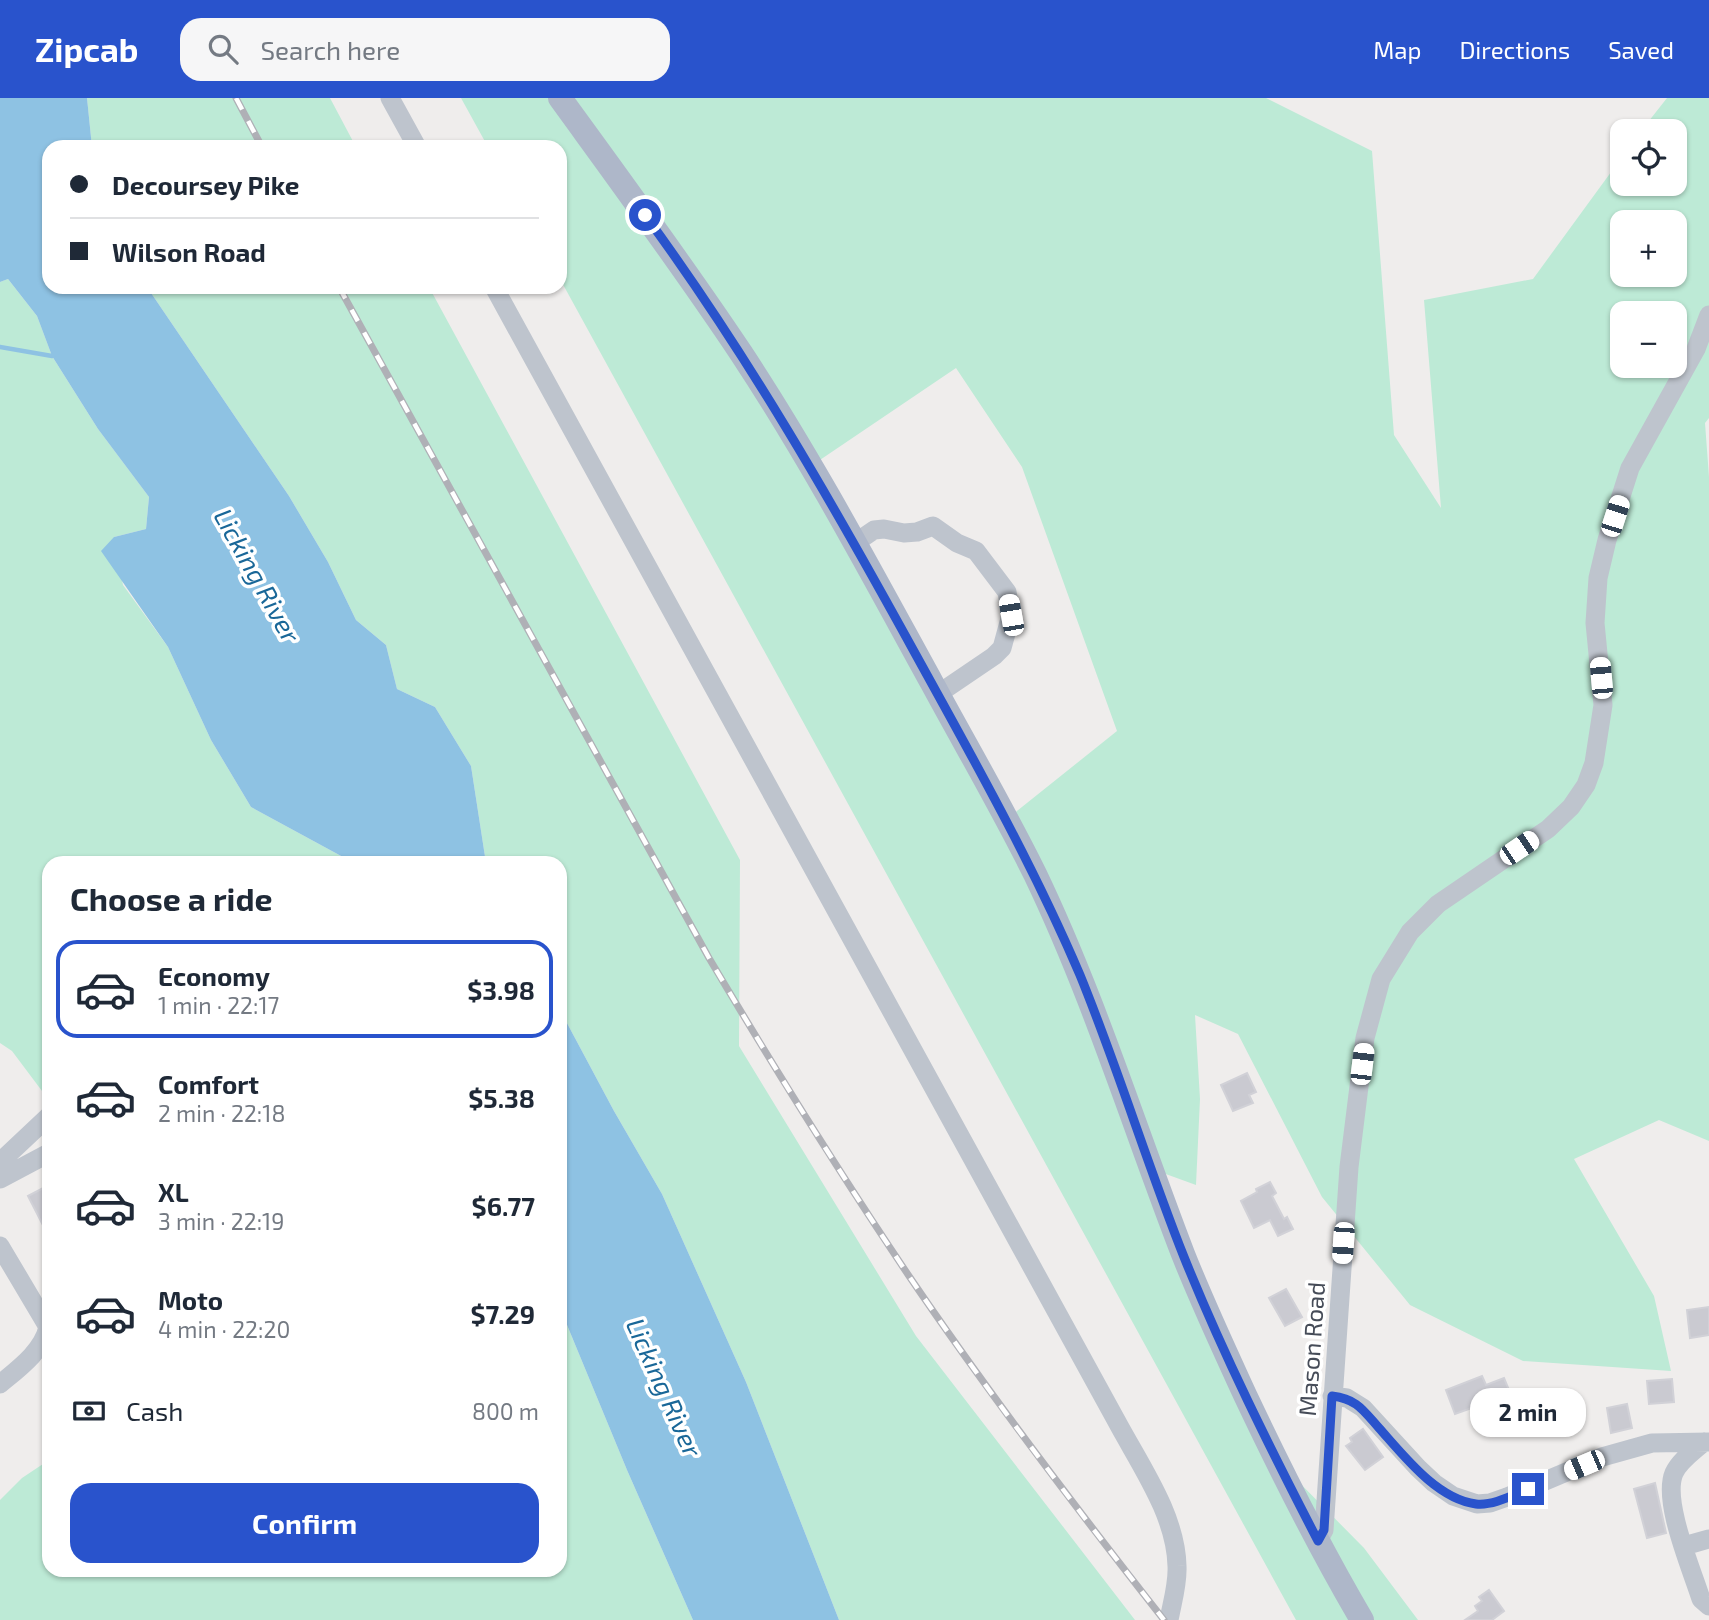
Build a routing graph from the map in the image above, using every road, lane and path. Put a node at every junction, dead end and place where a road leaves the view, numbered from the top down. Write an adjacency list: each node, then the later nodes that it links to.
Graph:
1 (390, 98): 3 (street)
2 (560, 98): 6 (main road)
3 (413, 140)
4 (498, 294): 22 (street)
5 (1707, 325): 16 (street, Mason Road)
6 (855, 543): 7 (main road); 7 (street)
7 (937, 694): 19 (main road)
8 (42, 1123): 10 (street)
9 (42, 1157): 11 (street)
10 (0, 1162)
11 (0, 1179)
12 (0, 1246): 13 (street)
13 (42, 1317)
14 (42, 1344): 15 (street)
15 (0, 1384)
16 (1332, 1396): 17 (street); 19 (street, Mason Road)
17 (1707, 1442): 20 (street)
18 (1709, 1539): 20 (street)
19 (1318, 1541): 23 (main road)
20 (1684, 1546): 21 (street)
21 (1709, 1606)
22 (1169, 1620)
23 (1362, 1620)

